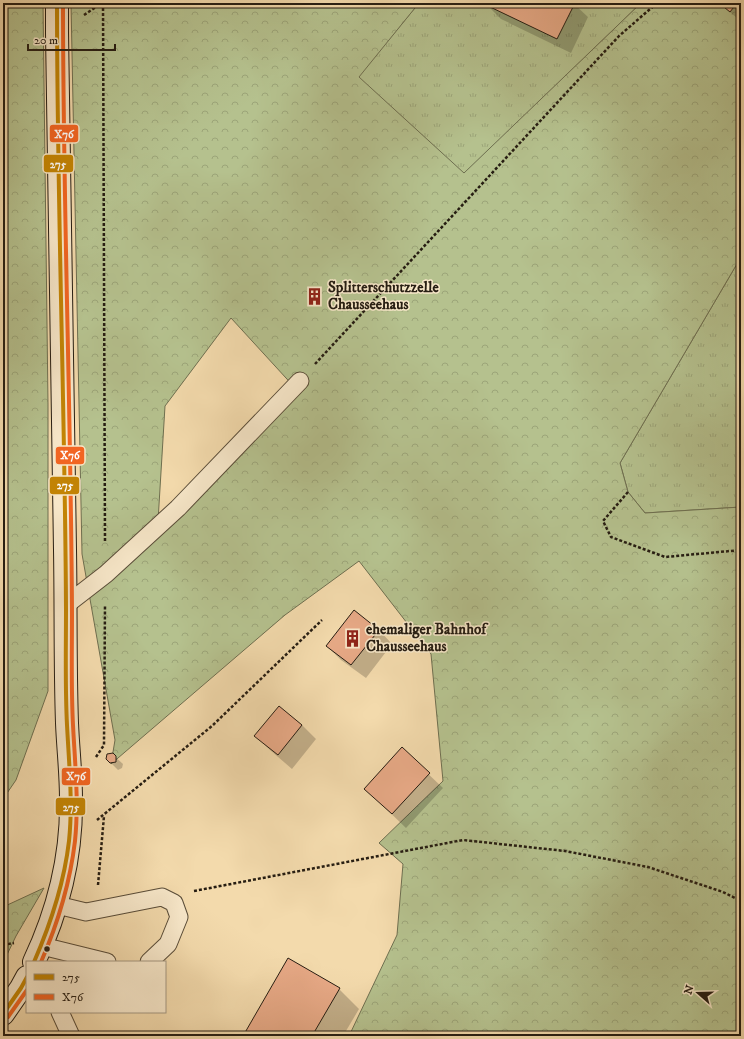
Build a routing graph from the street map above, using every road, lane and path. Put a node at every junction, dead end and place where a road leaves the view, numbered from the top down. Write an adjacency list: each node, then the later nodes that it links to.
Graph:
1 (57, 3): 8 (main road)
2 (103, 3): 7 (path)
3 (657, 3): 4 (path)
4 (300, 381): 7 (lane)
5 (628, 492): 6 (path)
6 (741, 550)
7 (106, 574): 8 (lane); 10 (path)
8 (66, 605): 13 (main road)
9 (322, 620): 14 (path)
10 (96, 758)
11 (162, 897): 12 (path); 14 (lane); 17 (lane)
12 (741, 901)
13 (57, 905): 14 (lane); 15 (main road)
14 (86, 912)
15 (38, 954): 16 (lane)
16 (98, 961)
17 (150, 961)
18 (25, 985): 20 (main road)
19 (60, 1013): 21 (lane)
20 (3, 1014)
21 (71, 1036)

